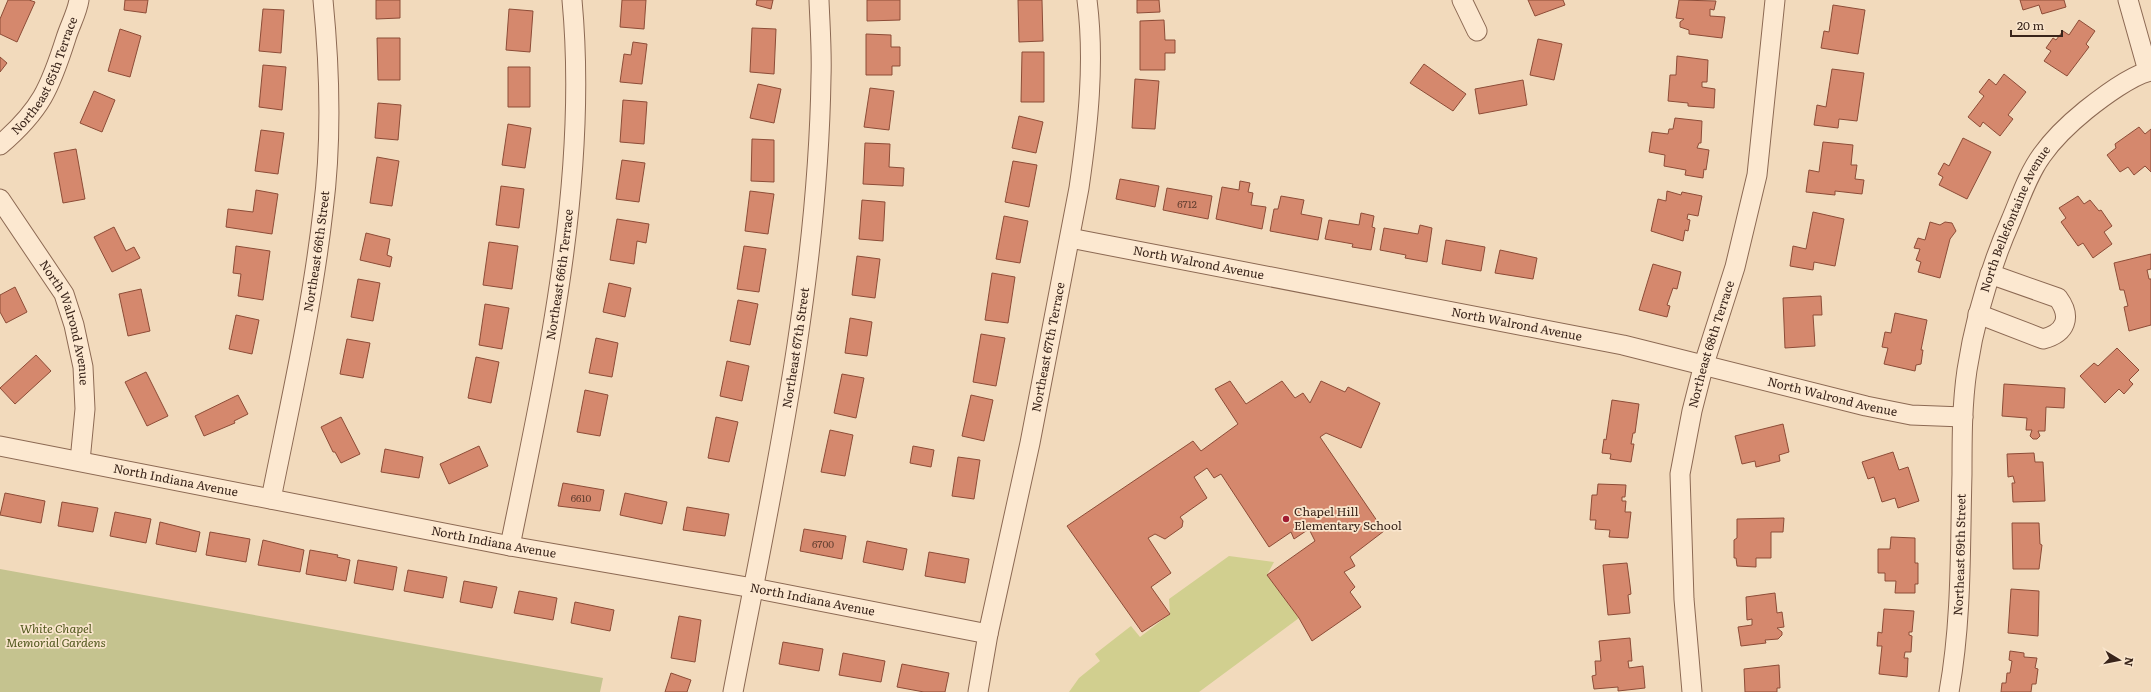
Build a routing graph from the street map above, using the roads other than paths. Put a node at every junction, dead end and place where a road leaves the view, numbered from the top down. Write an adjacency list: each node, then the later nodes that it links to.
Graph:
1 (79, 0): 11 (street, Northeast 65th Terrace)
2 (323, 0): 20 (street, Northeast 66th Street)
3 (572, 0): 21 (street, Northeast 66th Terrace)
4 (819, 0): 22 (street, Northeast 67th Street)
5 (1087, 0): 13 (street, Northeast 67th Terrace)
6 (1462, 0): 9 (street)
7 (1775, 0): 16 (street, Northeast 68th Terrace)
8 (2128, 0): 10 (street, North Bellefontaine Avenue)
9 (1476, 31)
10 (2149, 71): 14 (street, North Bellefontaine Avenue)
11 (0, 145)
12 (0, 199): 19 (street, North Walrond Avenue)
13 (1070, 238): 16 (street, North Walrond Avenue); 23 (street, Northeast 67th Terrace)
14 (1990, 274): 15 (street, North Bellefontaine Avenue); 15 (street)
15 (1978, 314): 17 (street, North Bellefontaine Avenue)
16 (1704, 364): 17 (street, North Walrond Avenue); 26 (street, Northeast 68th Terrace)
17 (1963, 416): 27 (street, Northeast 69th Street)
18 (0, 446): 19 (street, North Indiana Avenue)
19 (80, 461): 20 (street, North Indiana Avenue)
20 (271, 499): 21 (street, North Indiana Avenue)
21 (510, 546): 22 (street, North Indiana Avenue)
22 (753, 588): 23 (street, North Indiana Avenue); 24 (street, Northeast 67th Street)
23 (988, 634): 25 (street, Northeast 67th Terrace)
24 (733, 692)
25 (978, 692)
26 (1692, 692)
27 (1949, 692)

